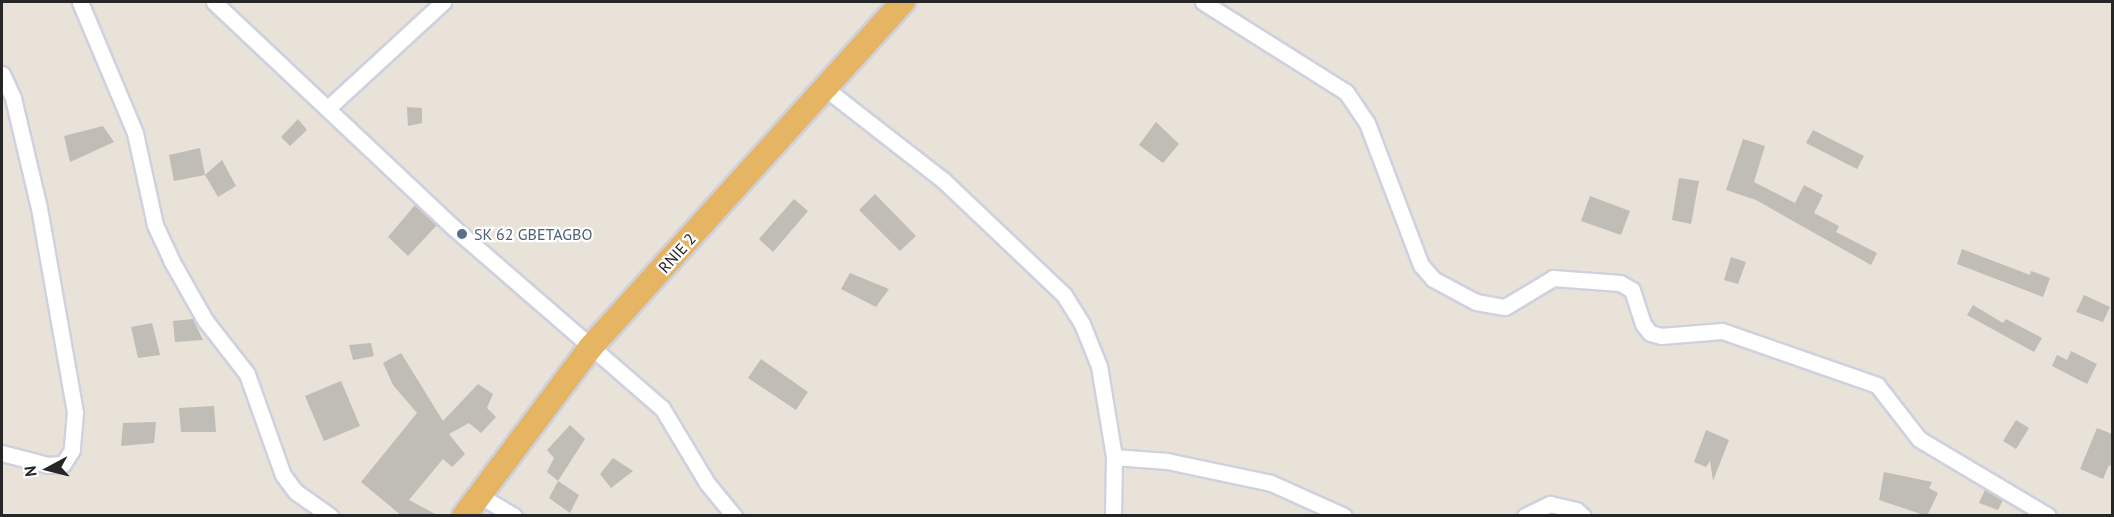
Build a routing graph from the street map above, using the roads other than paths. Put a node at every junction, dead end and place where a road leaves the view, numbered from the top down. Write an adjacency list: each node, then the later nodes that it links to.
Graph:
1 (80, 2): 13 (street)
2 (214, 2): 8 (street)
3 (443, 2): 8 (street)
4 (1203, 2): 21 (street)
5 (897, 4): 7 (highway, RNIE 2 / RNIE 2)
6 (2, 74): 10 (street)
7 (826, 89): 9 (highway, RNIE 2 / RNIE 2); 11 (street)
8 (329, 107): 9 (street)
9 (590, 348): 12 (highway, RNIE 2 / RNIE 2); 16 (street)
10 (2, 453)
11 (1114, 457): 17 (street); 18 (street)
12 (477, 495): 14 (highway, RNIE 2 / RNIE 2); 15 (street)
13 (330, 516)
14 (464, 516)
15 (514, 516)
16 (734, 516)
17 (1113, 516)
18 (1344, 516)
19 (1525, 516): 20 (street)
20 (1583, 516)
21 (2048, 516)

